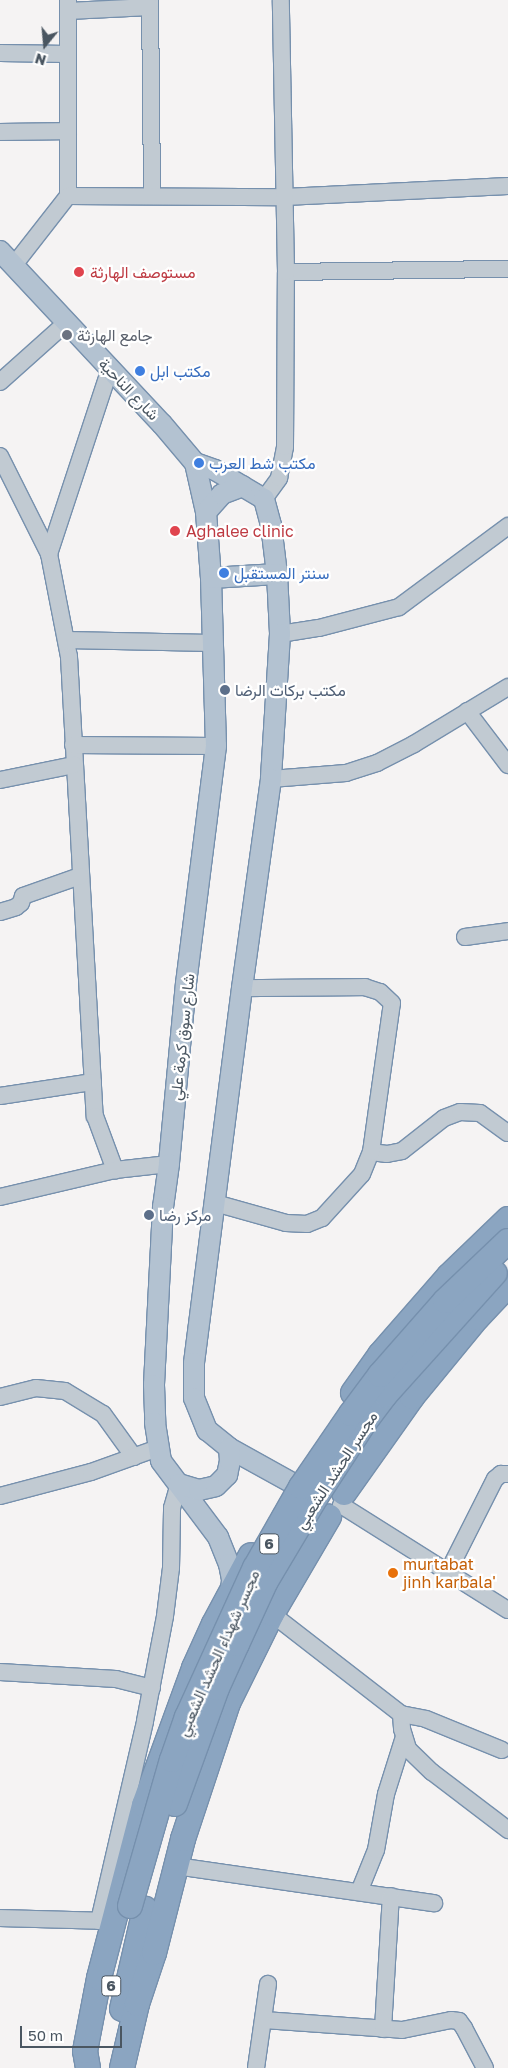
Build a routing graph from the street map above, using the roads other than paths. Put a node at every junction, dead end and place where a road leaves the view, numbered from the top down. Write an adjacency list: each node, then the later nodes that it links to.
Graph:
1 (281, 0): 11 (street)
2 (150, 4): 3 (street); 10 (street)
3 (68, 5): 5 (street)
4 (0, 54): 5 (street)
5 (68, 54): 6 (street)
6 (68, 131): 7 (street); 9 (street)
7 (0, 132)
8 (508, 186): 11 (street)
9 (68, 196): 10 (street); 12 (street)
10 (152, 196): 11 (street)
11 (285, 197): 14 (street)
12 (7, 258): 15 (main road, شارع الناحية)
13 (508, 269): 14 (street)
14 (286, 272): 21 (street)
15 (67, 322): 16 (main road, شارع الناحية); 17 (street)
16 (110, 369): 19 (main road, شارع الناحية); 24 (street)
17 (0, 382)
18 (0, 456): 24 (street)
19 (195, 462): 20 (main road); 22 (main road, شارع سوق كرمة علي)
20 (243, 486): 21 (main road); 22 (main road)
21 (264, 499): 25 (main road)
22 (206, 512): 26 (main road, شارع سوق كرمة علي)
23 (508, 526): 27 (street)
24 (49, 554): 28 (street)
25 (277, 574): 26 (main road); 27 (main road)
26 (211, 578): 29 (main road, شارع سوق كرمة علي)
27 (280, 634): 36 (main road)
28 (66, 640): 29 (street); 32 (street)
29 (212, 643): 33 (main road, شارع سوق كرمة علي)
30 (508, 687): 31 (street)
31 (467, 711): 35 (street); 36 (street)
32 (73, 745): 33 (street); 34 (street)
33 (216, 746): 47 (main road, شارع سوق كرمة علي)
34 (74, 765): 37 (street); 38 (street)
35 (508, 765)
36 (271, 778): 42 (main road)
37 (0, 780)
38 (80, 876): 39 (street); 43 (street)
39 (0, 912)
40 (508, 931): 41 (street)
41 (465, 937)
42 (242, 988): 46 (street); 50 (main road)
43 (93, 1082): 44 (street); 48 (street)
44 (0, 1096)
45 (508, 1133): 46 (street)
46 (371, 1152): 50 (street)
47 (170, 1164): 48 (street); 56 (main road, شارع سوق كرمة علي)
48 (115, 1170): 49 (street)
49 (0, 1197)
50 (214, 1203): 57 (main road)
51 (508, 1219): 60 (highway)
52 (508, 1241): 80 (highway, مجسر شهداء الحشد الشعبي / 6, bridge)
53 (508, 1262): 80 (highway, مجسر الحشد الشعبي / 6, bridge)
54 (508, 1285): 63 (highway)
55 (1, 1392): 58 (street)
56 (158, 1448): 58 (street); 61 (main road, شارع سوق كرمة علي)
57 (229, 1448): 60 (main road); 61 (main road)
58 (134, 1457): 62 (street)
59 (508, 1474): 65 (street)
60 (298, 1482): 63 (main road); 63 (main road); 64 (highway)
61 (179, 1484): 67 (main road, شارع سوق كرمة علي); 71 (street)
62 (0, 1496)
63 (338, 1505): 65 (street); 66 (highway)
64 (244, 1567): 66 (highway); 67 (highway)
65 (448, 1572): 68 (street)
66 (286, 1590): 69 (highway)
67 (231, 1591): 80 (highway)
68 (508, 1610)
69 (272, 1614): 72 (street); 76 (highway)
70 (0, 1672): 71 (street)
71 (152, 1688): 80 (street)
72 (401, 1714): 73 (street); 74 (street)
73 (404, 1737): 75 (street); 77 (street)
74 (502, 1750)
75 (508, 1830)
76 (176, 1866): 77 (street); 88 (highway)
77 (359, 1892): 78 (street)
78 (391, 1896): 79 (street); 84 (street)
79 (434, 1902)
80 (122, 1914): 81 (street); 85 (highway); 86 (highway, 6); 87 (highway, 6)
81 (0, 1918)
82 (268, 1984): 83 (street)
83 (264, 2020): 84 (street); 89 (street)
84 (383, 2029): 90 (street)
85 (88, 2068)
86 (94, 2068)
87 (114, 2068)
88 (122, 2068)
89 (256, 2068)
90 (485, 2068)

